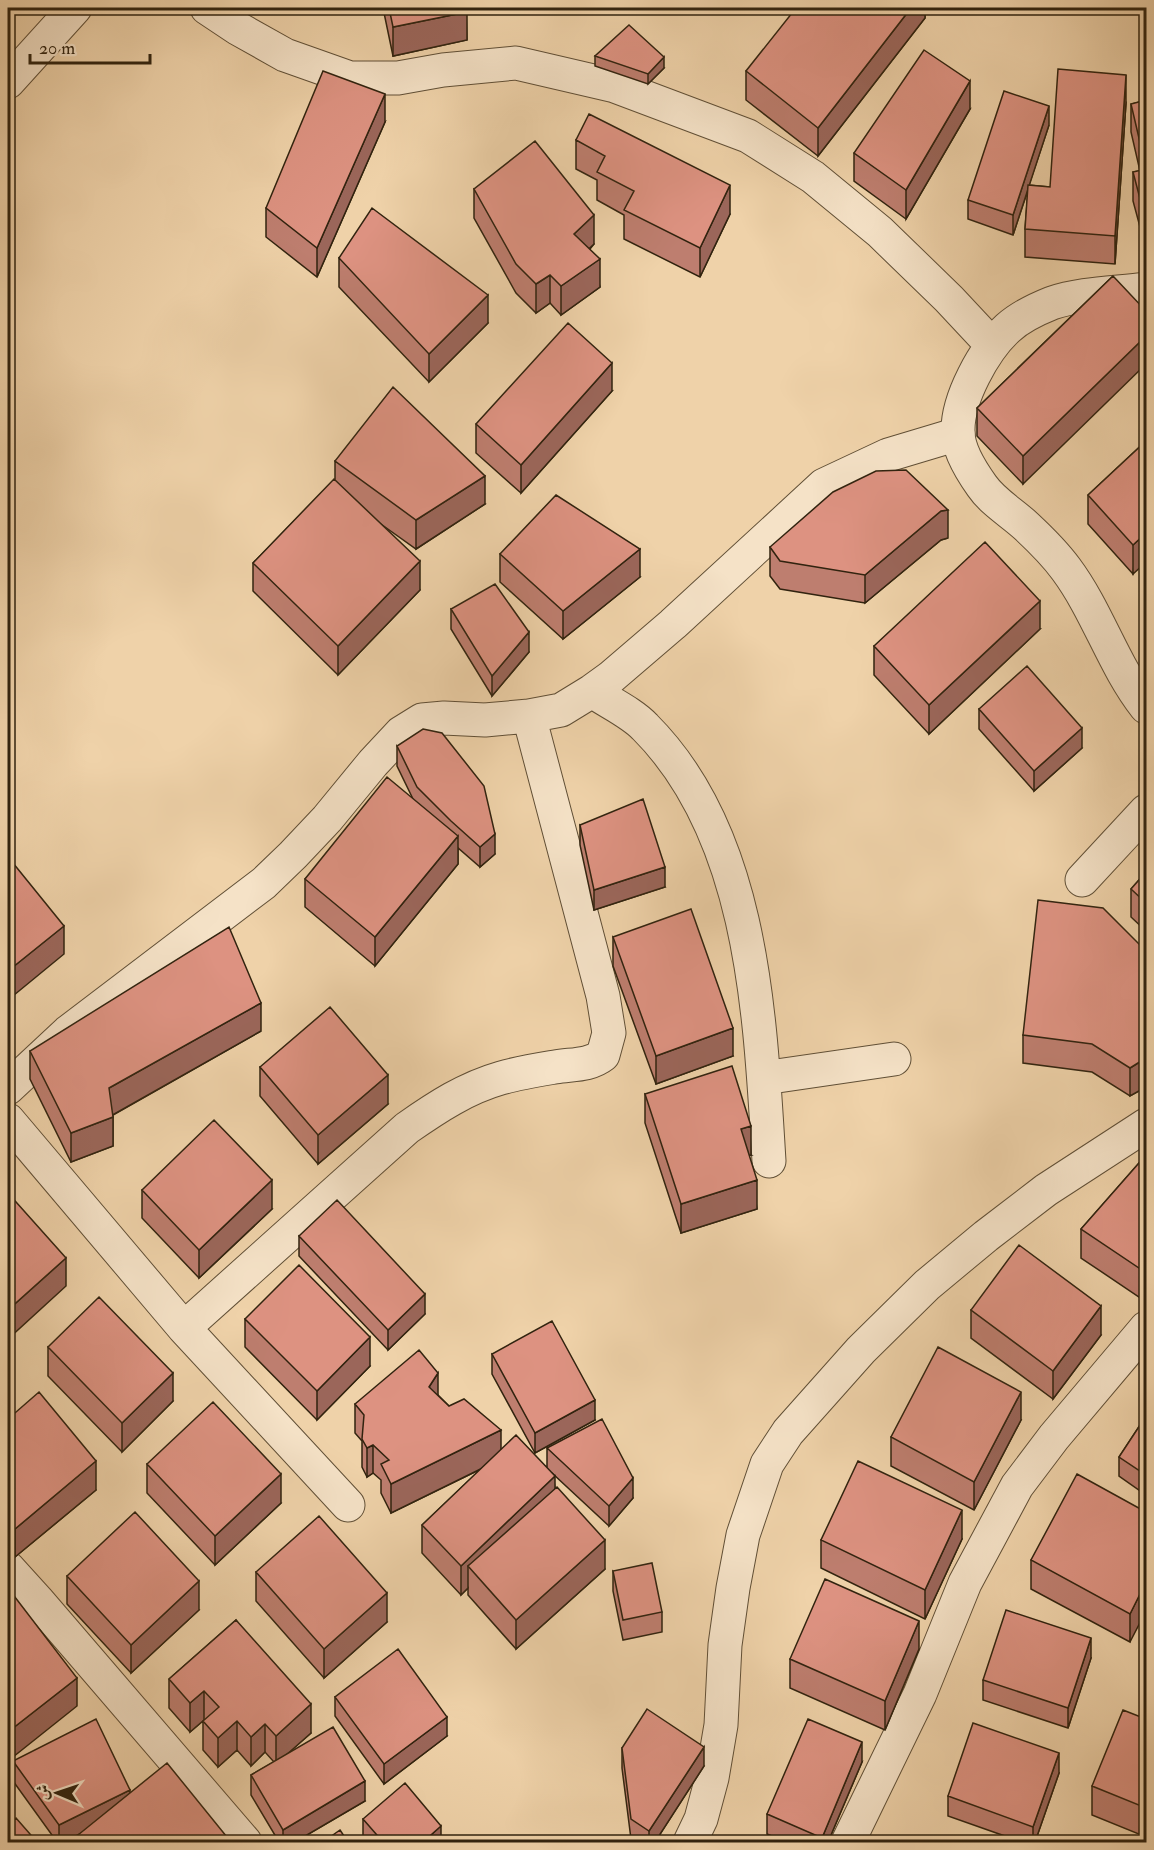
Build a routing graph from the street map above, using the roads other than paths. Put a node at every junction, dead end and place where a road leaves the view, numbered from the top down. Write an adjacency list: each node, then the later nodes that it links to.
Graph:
1 (75, 8): 3 (street)
2 (207, 8): 5 (street)
3 (8, 82)
4 (1146, 289): 5 (street)
5 (992, 345): 6 (street)
6 (958, 434): 7 (street); 8 (street)
7 (592, 691): 9 (street); 13 (street)
8 (1146, 707)
9 (529, 716): 14 (street); 18 (street)
10 (1146, 811): 11 (street)
11 (1082, 880)
12 (894, 1059): 13 (street)
13 (764, 1078): 17 (street)
14 (8, 1088)
15 (8, 1120): 18 (street)
16 (1146, 1125): 23 (street)
17 (769, 1161)
18 (184, 1328): 20 (street)
19 (1146, 1328): 24 (street)
20 (348, 1505)
21 (8, 1568): 22 (street)
22 (245, 1842)
23 (690, 1842)
24 (848, 1842)

